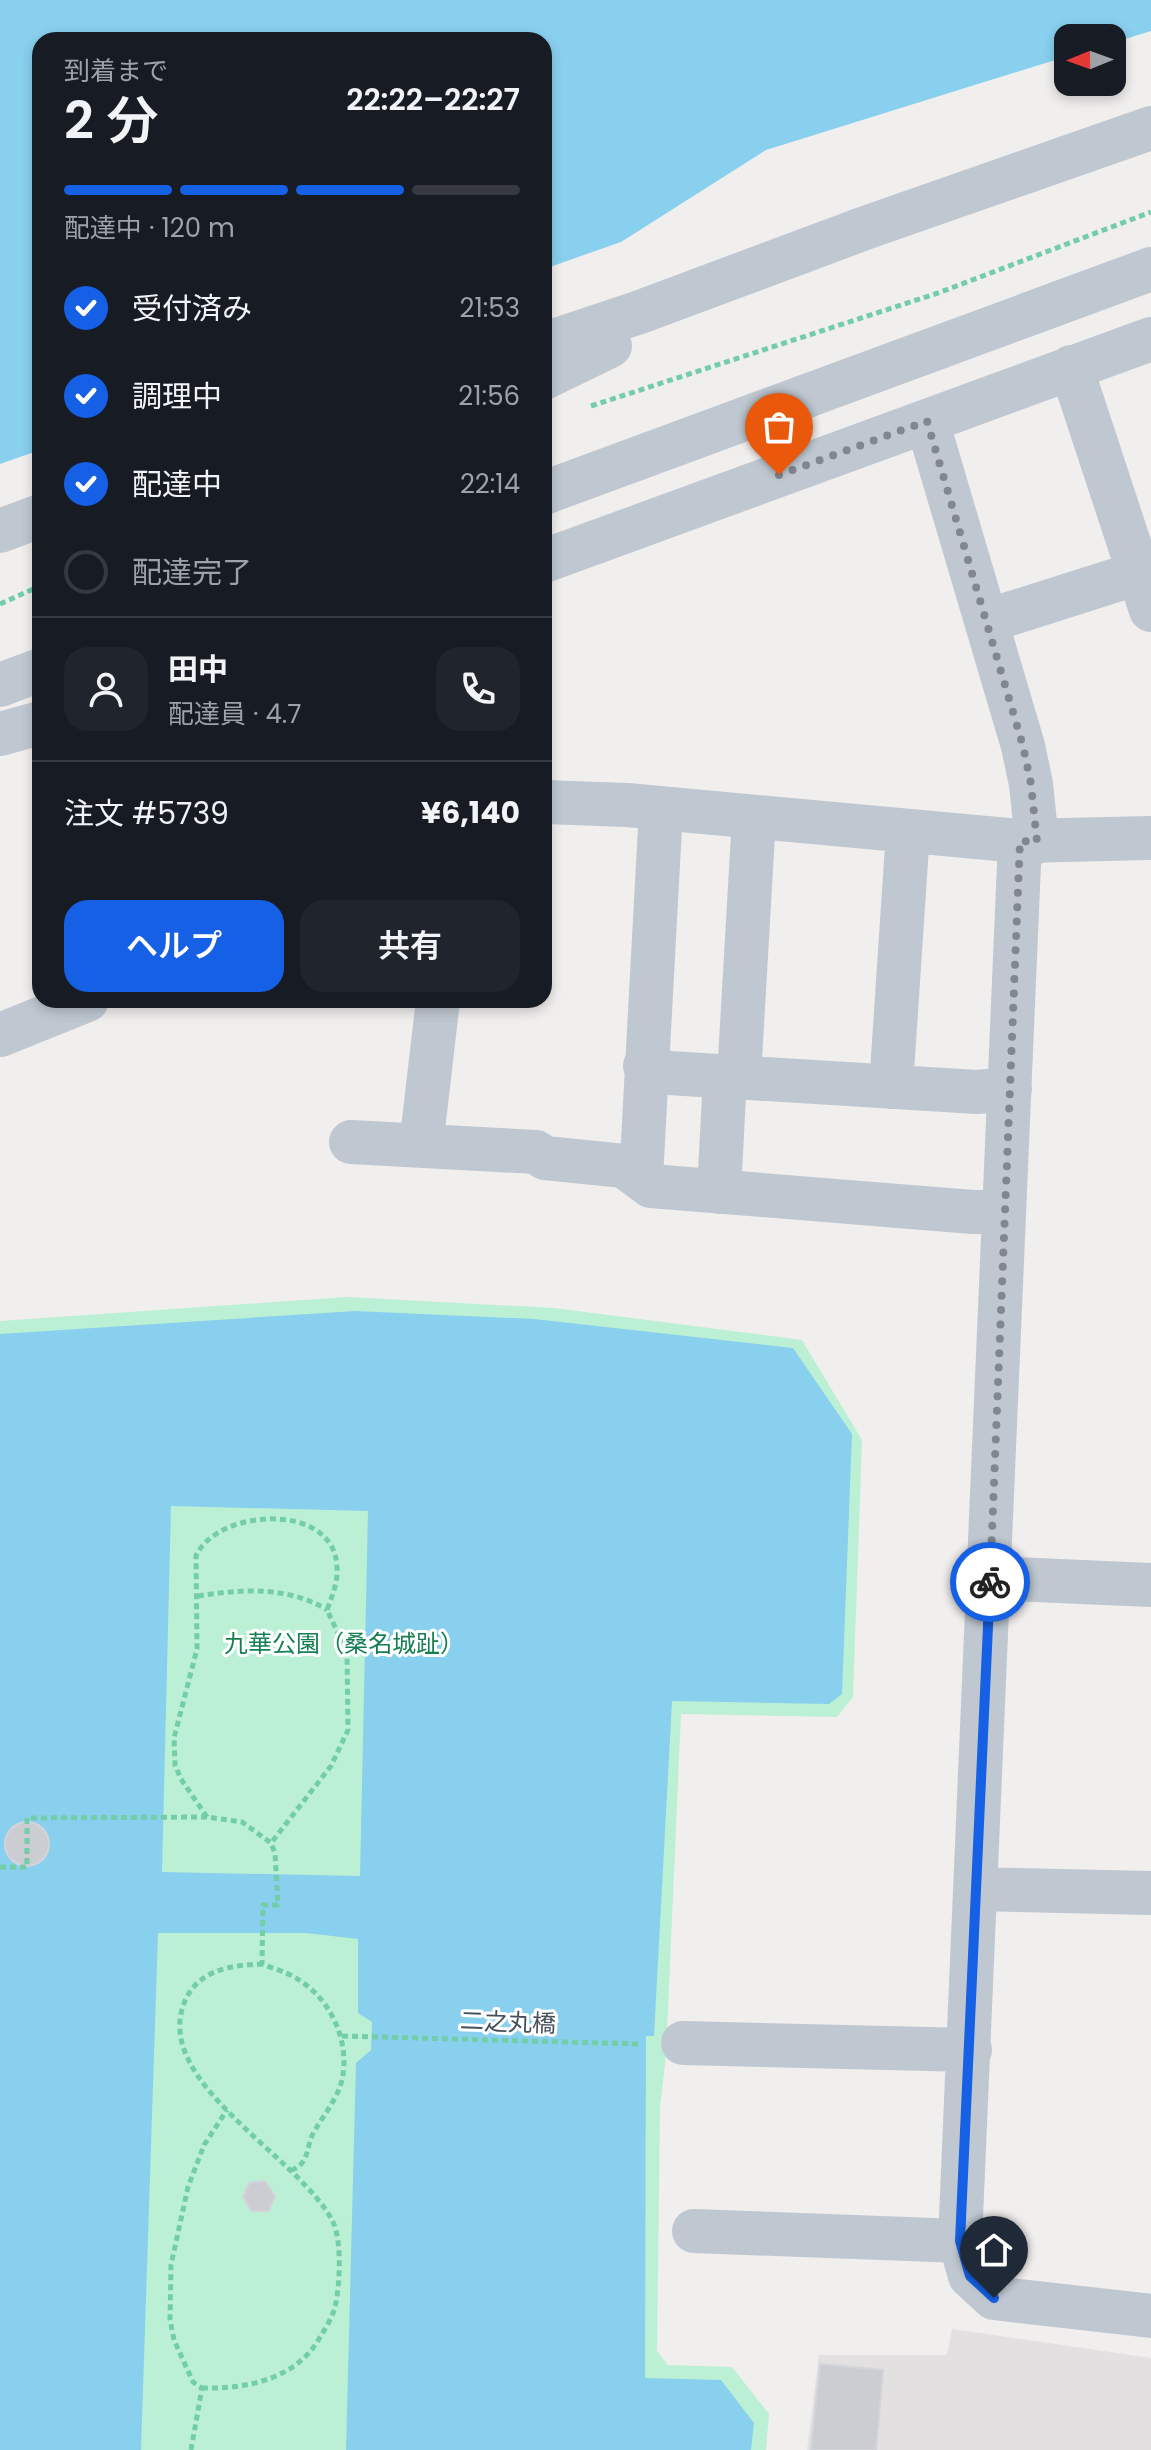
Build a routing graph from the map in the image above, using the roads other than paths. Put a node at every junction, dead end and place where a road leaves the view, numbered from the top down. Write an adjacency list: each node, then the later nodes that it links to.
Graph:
1 (1151, 128): 3 (street)
2 (1151, 269): 9 (street)
3 (640, 312): 5 (street); 7 (street)
4 (1151, 339): 6 (street)
5 (552, 341)
6 (1071, 367): 8 (street); 13 (street)
7 (552, 374)
8 (927, 421): 12 (street); 14 (street)
9 (552, 490)
10 (32, 519): 11 (street)
11 (0, 531)
12 (552, 558)
13 (1147, 584): 14 (street)
14 (987, 621): 24 (street)
15 (32, 673): 16 (street)
16 (0, 685)
17 (32, 725): 18 (street)
18 (0, 734)
19 (552, 802): 20 (street)
20 (661, 809): 21 (street); 28 (street)
21 (754, 817): 22 (street); 29 (street)
22 (908, 831): 24 (street); 30 (street)
23 (1151, 838): 24 (street)
24 (1028, 841): 31 (street)
25 (67, 1008): 27 (street)
26 (437, 1008): 33 (street)
27 (0, 1035)
28 (645, 1066): 29 (street); 34 (street)
29 (732, 1077): 30 (street); 35 (street)
30 (891, 1087): 31 (street)
31 (1010, 1089): 36 (street)
32 (351, 1142): 33 (street)
33 (421, 1146): 34 (street)
34 (641, 1178): 35 (street)
35 (719, 1192): 36 (street)
36 (1004, 1212): 37 (street)
37 (990, 1578): 38 (street); 39 (street)
38 (1151, 1585)
39 (976, 1889): 40 (street); 42 (street)
40 (1151, 1893)
41 (669, 2044): 42 (street)
42 (970, 2050): 44 (street)
43 (694, 2231): 44 (street)
44 (960, 2241): 45 (street)
45 (1151, 2316)

